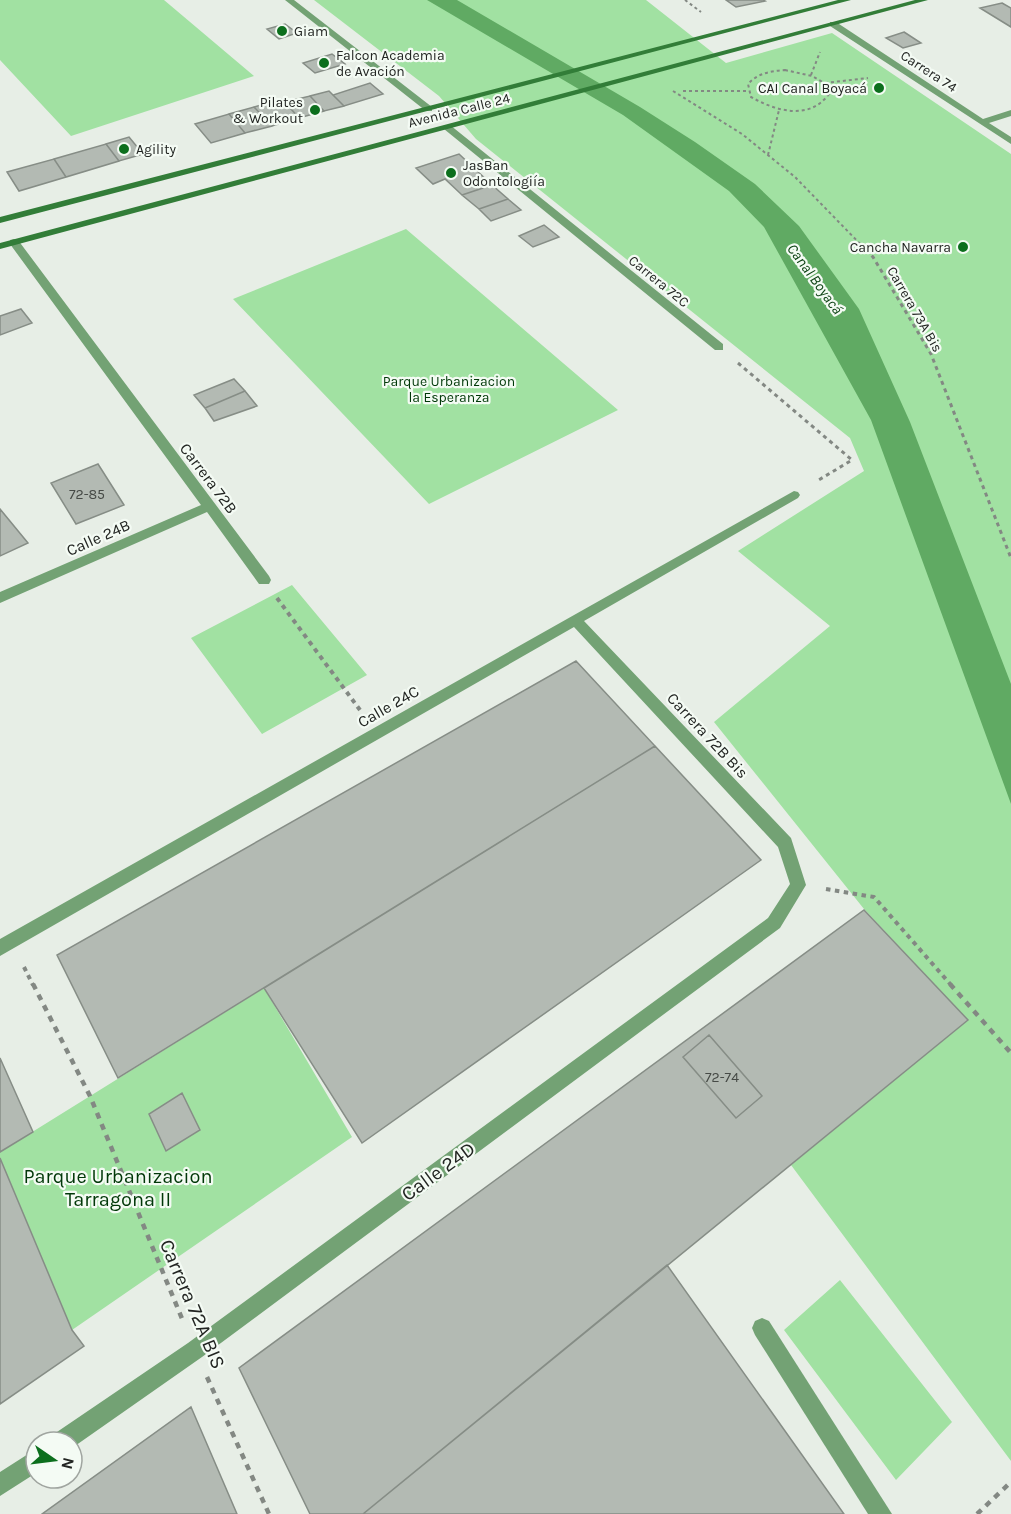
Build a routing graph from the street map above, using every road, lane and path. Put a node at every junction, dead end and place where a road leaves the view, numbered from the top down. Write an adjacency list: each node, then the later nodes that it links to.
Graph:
1 (290, 0): 8 (street)
2 (847, 0): 8 (main road, Avenida Calle 24)
3 (924, 0): 4 (main road, Avenida Calle 24)
4 (833, 24): 11 (street, Carrera 74); 12 (main road, Avenida Calle 24)
5 (666, 85): 6 (path, Carrera 73A Bis)
6 (673, 91): 7 (path); 14 (path, Carrera 73A Bis)
7 (748, 91): 9 (path); 9 (path)
8 (429, 109): 15 (main road, Avenida Calle 24)
9 (778, 110): 14 (path)
10 (1011, 113): 11 (street)
11 (982, 122): 13 (street, Carrera 74)
12 (447, 127): 16 (main road, Avenida Calle 24); 18 (street, Carrera 72C)
13 (1011, 141)
14 (768, 155): 22 (path, Carrera 73A Bis)
15 (0, 220)
16 (14, 242): 17 (main road, Avenida Calle 24); 20 (street, Carrera 72B)
17 (0, 246)
18 (719, 347): 19 (path)
19 (794, 495): 26 (street, Calle 24C)
20 (210, 506): 24 (street, Carrera 72B); 25 (street, Calle 24B)
21 (1011, 537): 22 (path)
22 (1004, 542): 23 (path, Carrera 73A Bis)
23 (1011, 558)
24 (264, 580): 27 (path)
25 (0, 598)
26 (575, 620): 27 (street, Calle 24C); 28 (street, Carrera 72B Bis)
27 (377, 733): 29 (street, Calle 24C)
28 (798, 885): 30 (path); 32 (street, Calle 24D)
29 (6, 945): 32 (path, Carrera 72A BIS)
30 (1011, 1053)
31 (762, 1328): 38 (street)
32 (195, 1350): 33 (street, Calle 24D); 37 (path, Carrera 72A BIS)
33 (79, 1430)
34 (24, 1468): 36 (street)
35 (1011, 1482): 39 (path)
36 (0, 1485)
37 (269, 1514)
38 (881, 1514)
39 (977, 1514)

